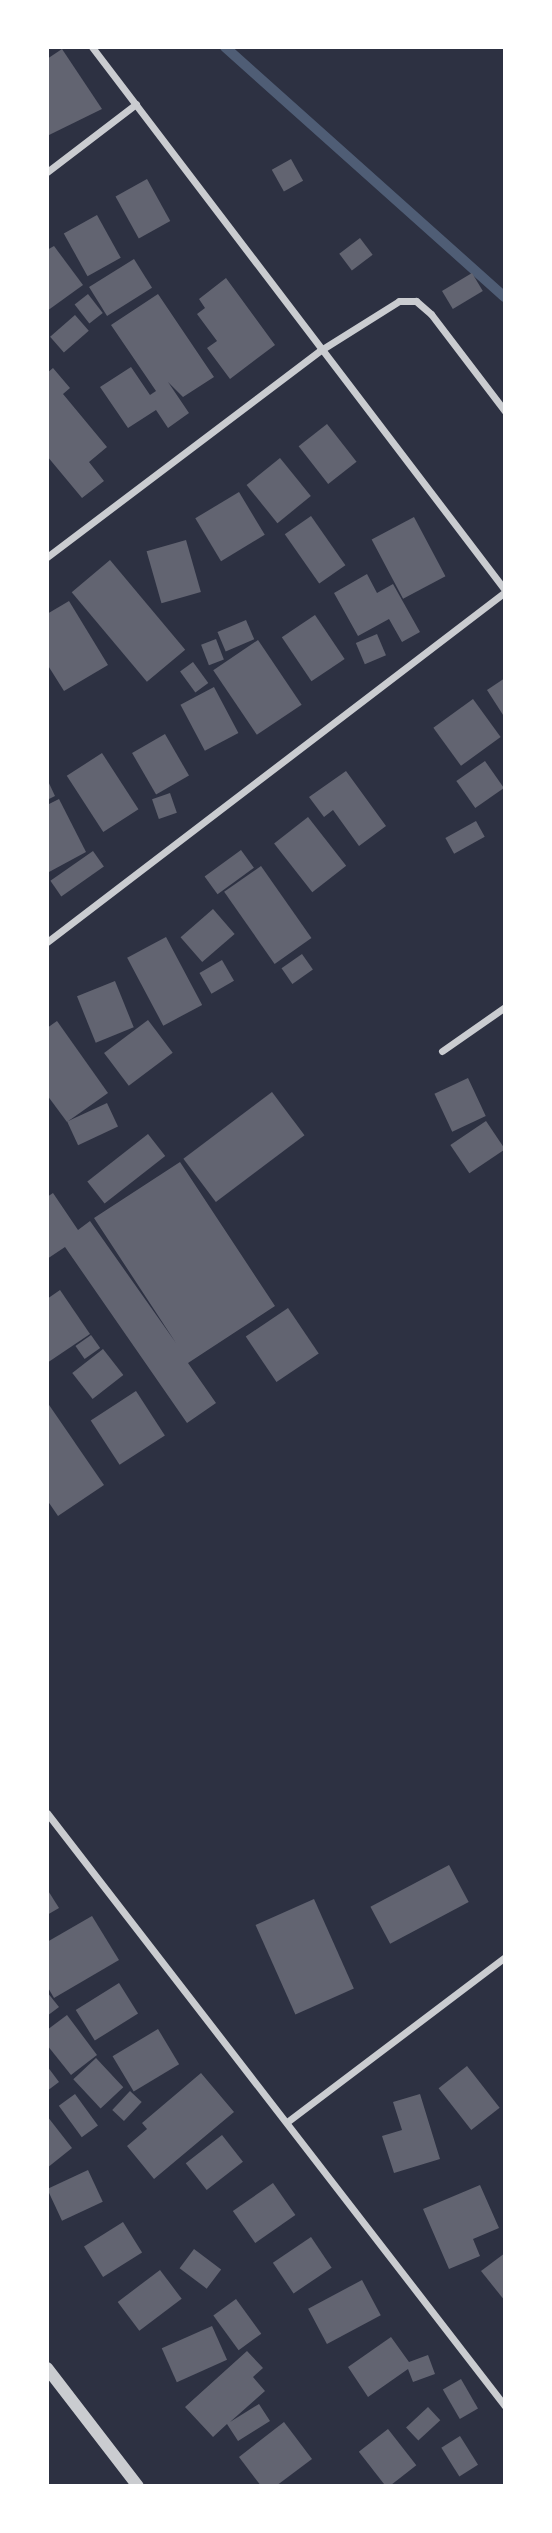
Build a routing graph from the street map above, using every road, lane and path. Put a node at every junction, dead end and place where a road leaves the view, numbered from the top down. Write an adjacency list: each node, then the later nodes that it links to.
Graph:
1 (92, 47): 2 (street)
2 (136, 104): 3 (street); 4 (street)
3 (47, 172)
4 (321, 350): 5 (street); 6 (street); 7 (street)
5 (505, 411)
6 (47, 556)
7 (505, 591): 8 (street)
8 (47, 942)
9 (505, 1007): 10 (street)
10 (442, 1051)
11 (47, 1813): 13 (street)
12 (505, 1957): 13 (street)
13 (288, 2122): 15 (street)
14 (47, 2368): 16 (street)
15 (505, 2406)
16 (138, 2486)

